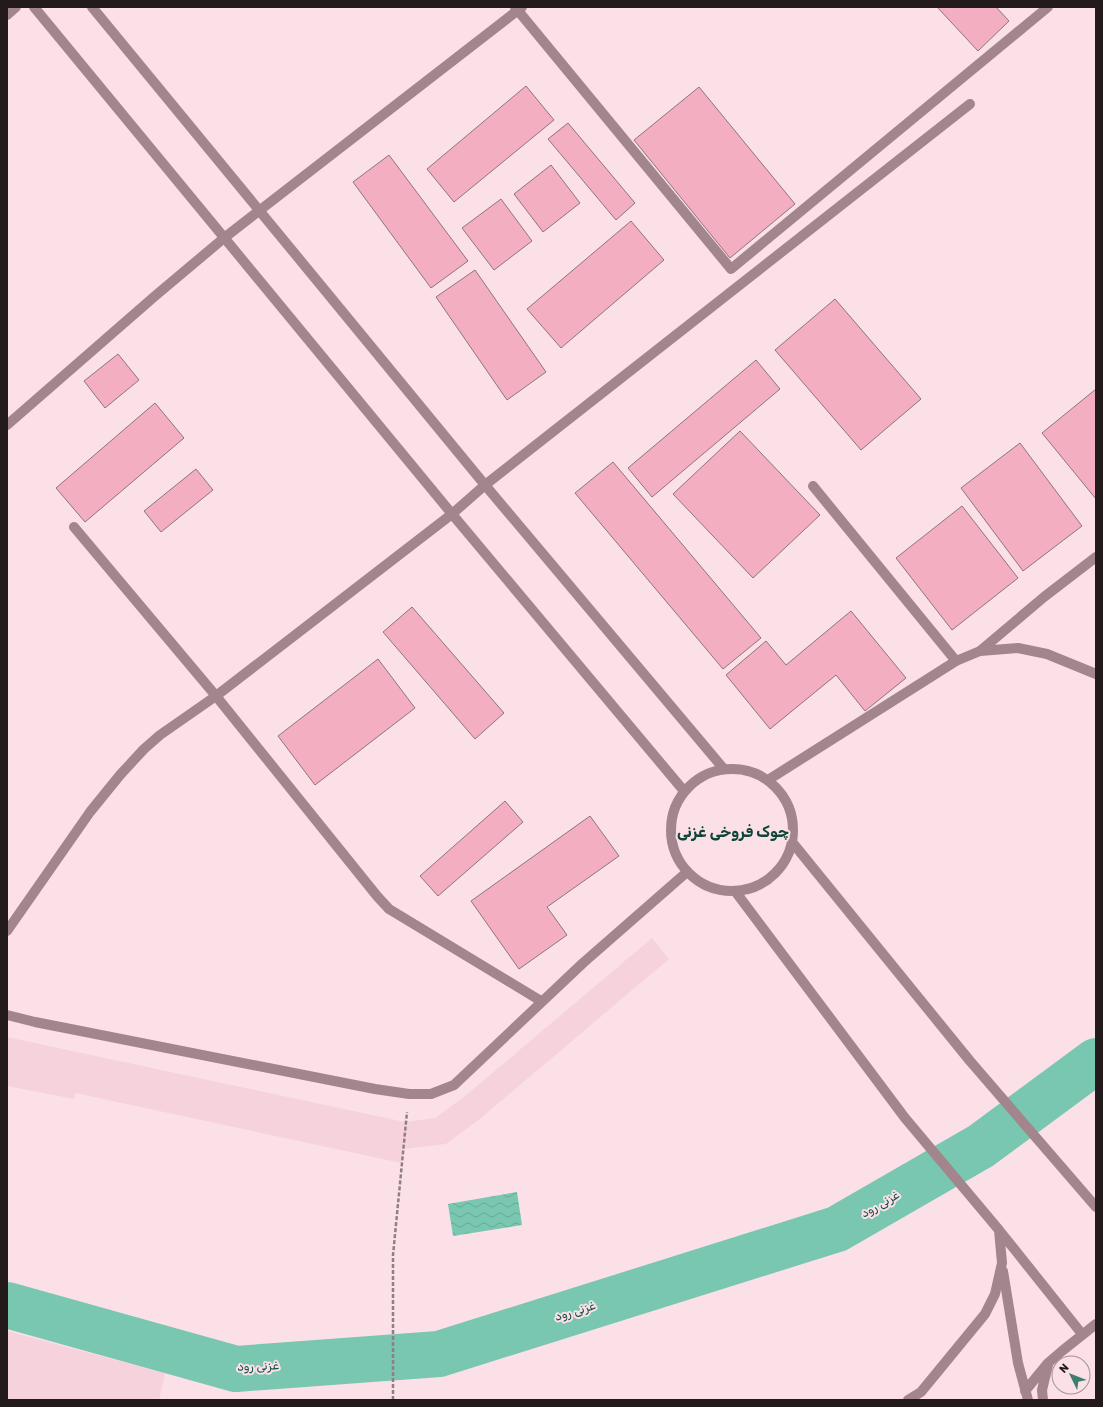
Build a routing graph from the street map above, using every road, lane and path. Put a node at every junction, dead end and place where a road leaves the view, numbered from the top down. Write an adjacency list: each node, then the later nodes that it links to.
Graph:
1 (16, 7): 6 (street)
2 (34, 7): 9 (street)
3 (92, 7): 8 (street)
4 (1048, 7): 5 (street)
5 (518, 8): 8 (street)
6 (7, 14)
7 (970, 104): 11 (street)
8 (260, 211): 9 (street); 11 (street)
9 (224, 238): 10 (street); 13 (street)
10 (7, 425)
11 (485, 485): 13 (street); 20 (street)
12 (813, 486): 17 (street)
13 (452, 514): 19 (street); 22 (street)
14 (74, 528): 19 (street)
15 (1096, 558): 16 (street)
16 (980, 651): 17 (street); 18 (street)
17 (956, 660): 21 (street)
18 (1096, 674)
19 (216, 696): 26 (street); 27 (street)
20 (723, 768): 21 (street); 22 (street)
21 (768, 780): 23 (street)
22 (684, 791): 24 (street)
23 (792, 842): 25 (street); 30 (street)
24 (686, 872): 25 (street); 27 (street)
25 (736, 892): 31 (street)
26 (7, 931)
27 (541, 1001): 29 (street)
28 (7, 1015): 29 (street)
29 (409, 1094): 37 (path)
30 (1096, 1207)
31 (999, 1230): 32 (street); 34 (street)
32 (1002, 1263): 36 (street); 38 (street)
33 (1096, 1324): 34 (street)
34 (1082, 1334): 35 (street)
35 (1048, 1363): 36 (street); 39 (street)
36 (1026, 1396)
37 (393, 1400)
38 (908, 1400)
39 (1043, 1400)

